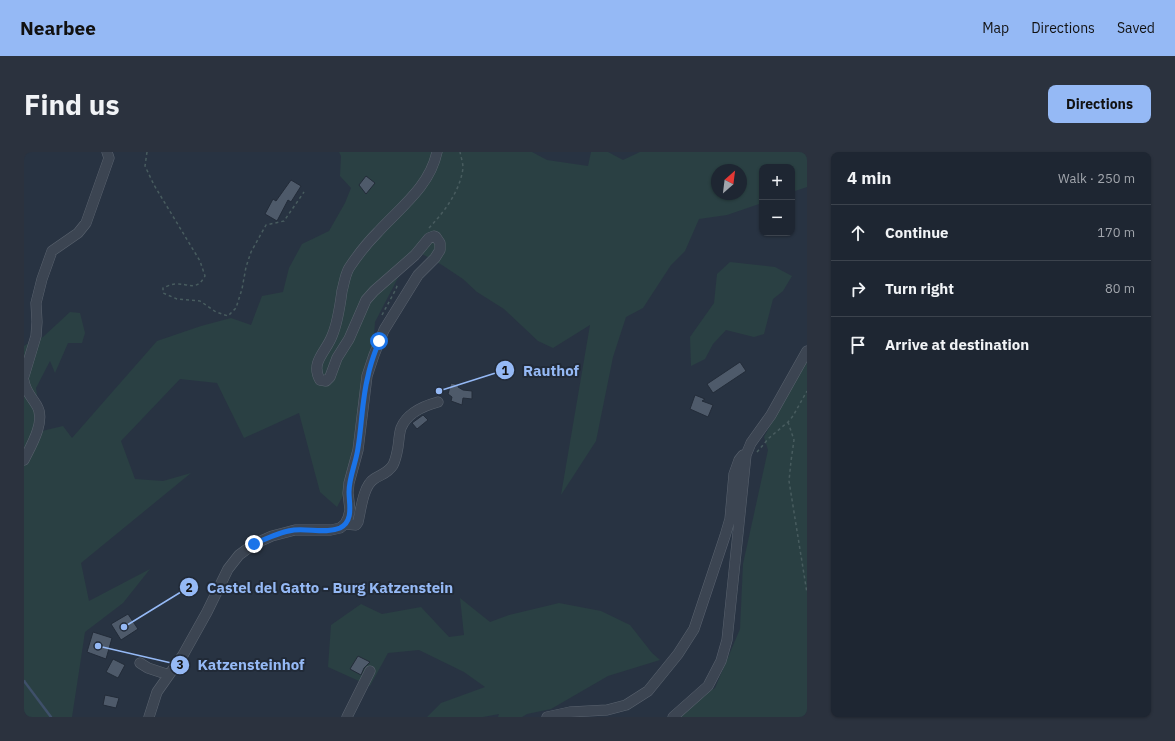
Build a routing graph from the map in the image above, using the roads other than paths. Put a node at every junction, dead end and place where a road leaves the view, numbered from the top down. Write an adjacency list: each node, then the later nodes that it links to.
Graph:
1 (107, 152): 4 (street)
2 (437, 152): 9 (street)
3 (807, 351): 7 (street)
4 (24, 376)
5 (24, 381): 8 (street)
6 (438, 402): 9 (street)
7 (746, 455): 13 (street); 17 (street)
8 (24, 460)
9 (345, 524): 12 (street)
10 (140, 663): 12 (street)
11 (370, 672): 15 (street)
12 (169, 675): 14 (street)
13 (592, 714): 16 (street)
14 (149, 717)
15 (346, 717)
16 (547, 717)
17 (673, 717)

